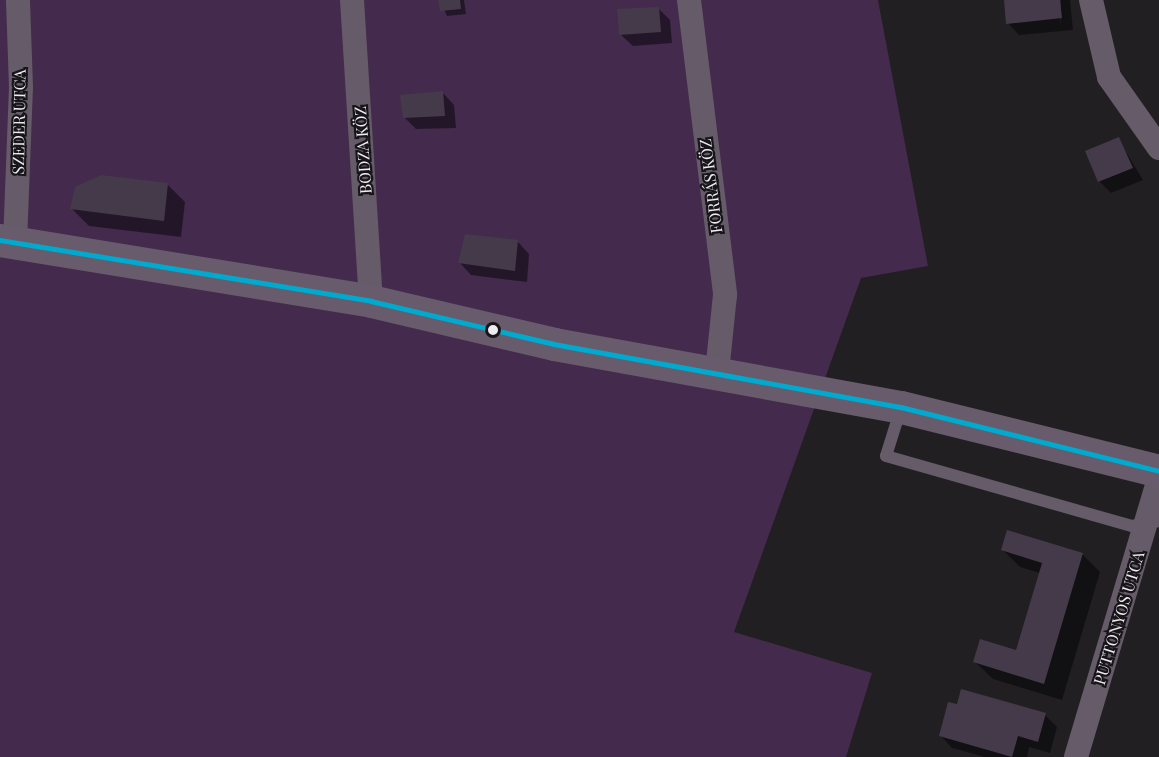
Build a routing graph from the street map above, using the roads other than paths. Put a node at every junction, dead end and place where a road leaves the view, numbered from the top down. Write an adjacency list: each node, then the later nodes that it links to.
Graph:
1 (18, 0): 6 (street, SZEDER UTCA)
2 (352, 0): 7 (street, BODZA KÖZ)
3 (689, 0): 8 (street, FORRÁS KÖZ)
4 (1091, 0): 5 (street)
5 (1159, 148)
6 (8, 242): 7 (main road)
7 (371, 301): 8 (main road)
8 (717, 373): 9 (main road)
9 (901, 407): 10 (main road); 12 (lane)
10 (1159, 471)
11 (1159, 478): 12 (street, PUTTONYOS UTCA)
12 (1154, 521): 13 (street, PUTTONYOS UTCA)
13 (1076, 757)

